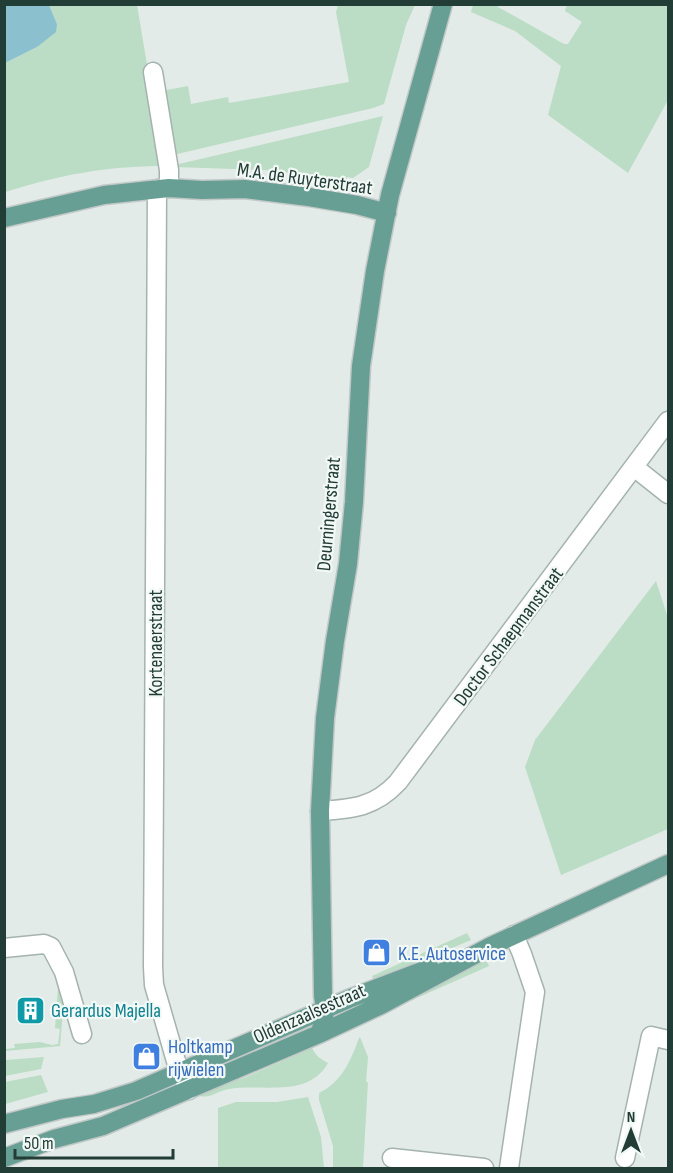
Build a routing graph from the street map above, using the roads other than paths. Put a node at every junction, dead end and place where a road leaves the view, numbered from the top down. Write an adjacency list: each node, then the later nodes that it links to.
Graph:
1 (443, 4): 4 (main road, Deurningerstraat)
2 (153, 72): 3 (street, Kortenaerstraat)
3 (163, 189): 4 (main road, M.A. de Ruyterstraat); 5 (main road, M.A. de Ruyterstraat); 18 (street, Kortenaerstraat)
4 (387, 213): 9 (main road, Deurningerstraat)
5 (4, 218)
6 (669, 421): 7 (street, Doctor Schaepmanstraat)
7 (634, 467): 8 (street); 9 (street, Doctor Schaepmanstraat)
8 (669, 494)
9 (320, 811): 14 (main road, Deurningerstraat)
10 (669, 864): 11 (main road, Oldenzaalsestraat)
11 (514, 935): 12 (main road, Oldenzaalsestraat); 25 (street)
12 (491, 946): 14 (main road, Oldenzaalsestraat); 16 (main road, Oldenzaalsestraat)
13 (4, 948): 15 (street)
14 (325, 1009): 16 (main road, Deurningerstraat); 18 (main road, Oldenzaalsestraat)
15 (82, 1034)
16 (320, 1034): 19 (main road, Oldenzaalsestraat)
17 (669, 1040): 23 (street)
18 (180, 1071): 19 (street, Kortenaerstraat); 20 (main road, Oldenzaalsestraat)
19 (189, 1090): 21 (main road, Oldenzaalsestraat)
20 (4, 1124)
21 (4, 1158)
22 (392, 1158): 24 (street)
23 (625, 1158)
24 (484, 1168)
25 (509, 1168)

